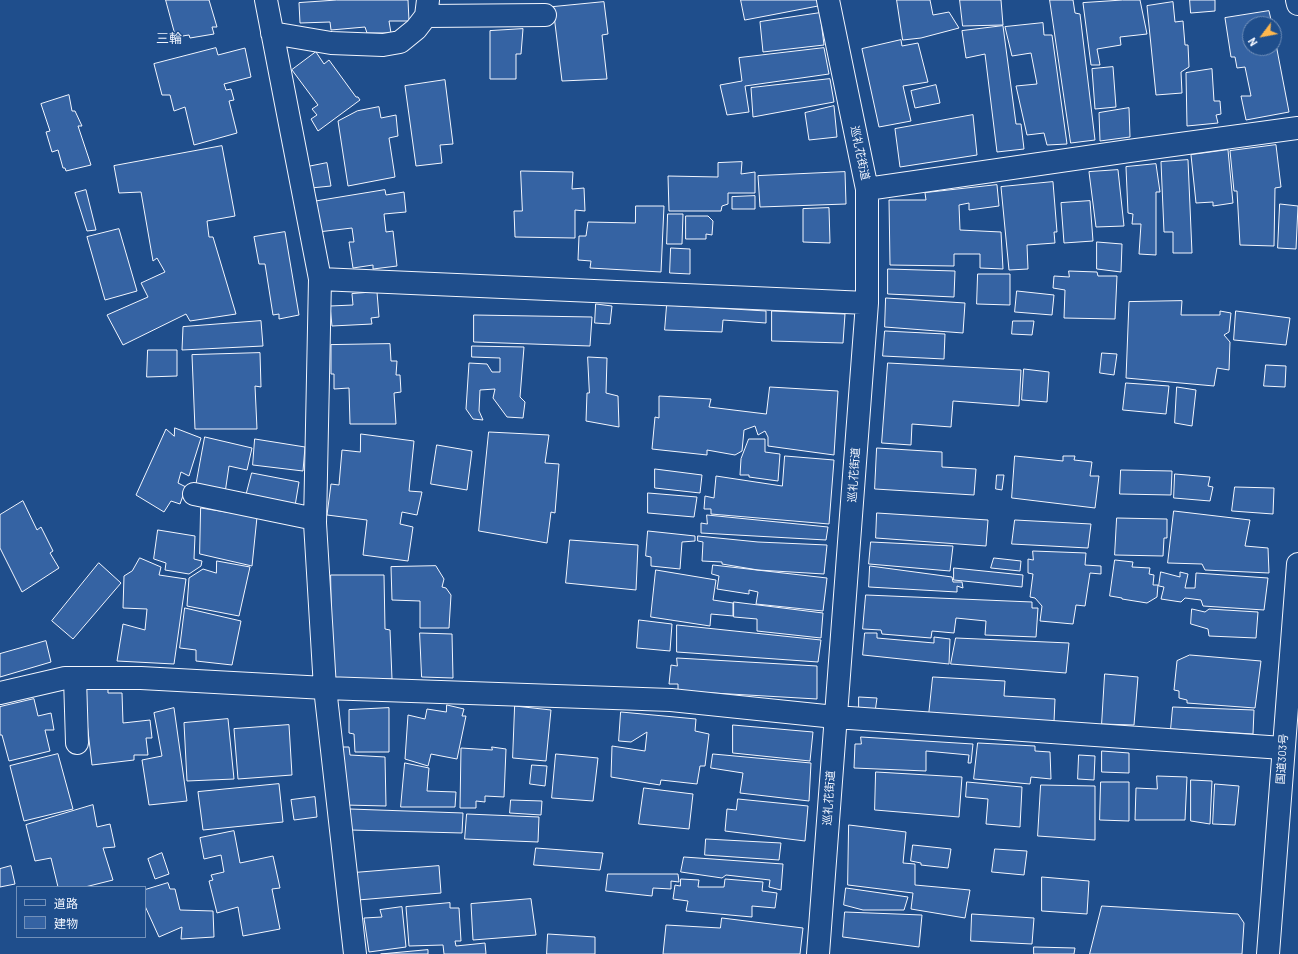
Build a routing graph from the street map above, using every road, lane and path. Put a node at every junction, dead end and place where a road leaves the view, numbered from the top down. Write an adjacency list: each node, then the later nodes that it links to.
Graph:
1 (266, 0): 7 (main road)
2 (828, 0): 9 (main road, 巡礼花街道)
3 (1297, 0): 4 (main road)
4 (1298, 4)
5 (427, 8): 6 (main road); 7 (main road)
6 (545, 15)
7 (272, 33): 10 (main road)
8 (1298, 128): 9 (main road)
9 (867, 189): 11 (main road, 巡礼花街道)
10 (320, 279): 11 (main road); 13 (main road)
11 (867, 303): 18 (main road, 巡礼花街道)
12 (194, 494): 13 (main road)
13 (315, 519): 16 (main road)
14 (1298, 564): 20 (main road, 国道303号)
15 (75, 678): 16 (main road); 17 (main road); 19 (main road)
16 (325, 688): 18 (main road); 21 (main road)
17 (0, 693)
18 (835, 717): 20 (main road); 22 (main road, 巡礼花街道)
19 (77, 743)
20 (1283, 748): 23 (main road, 国道303号)
21 (355, 954)
22 (818, 954)
23 (1268, 954)

